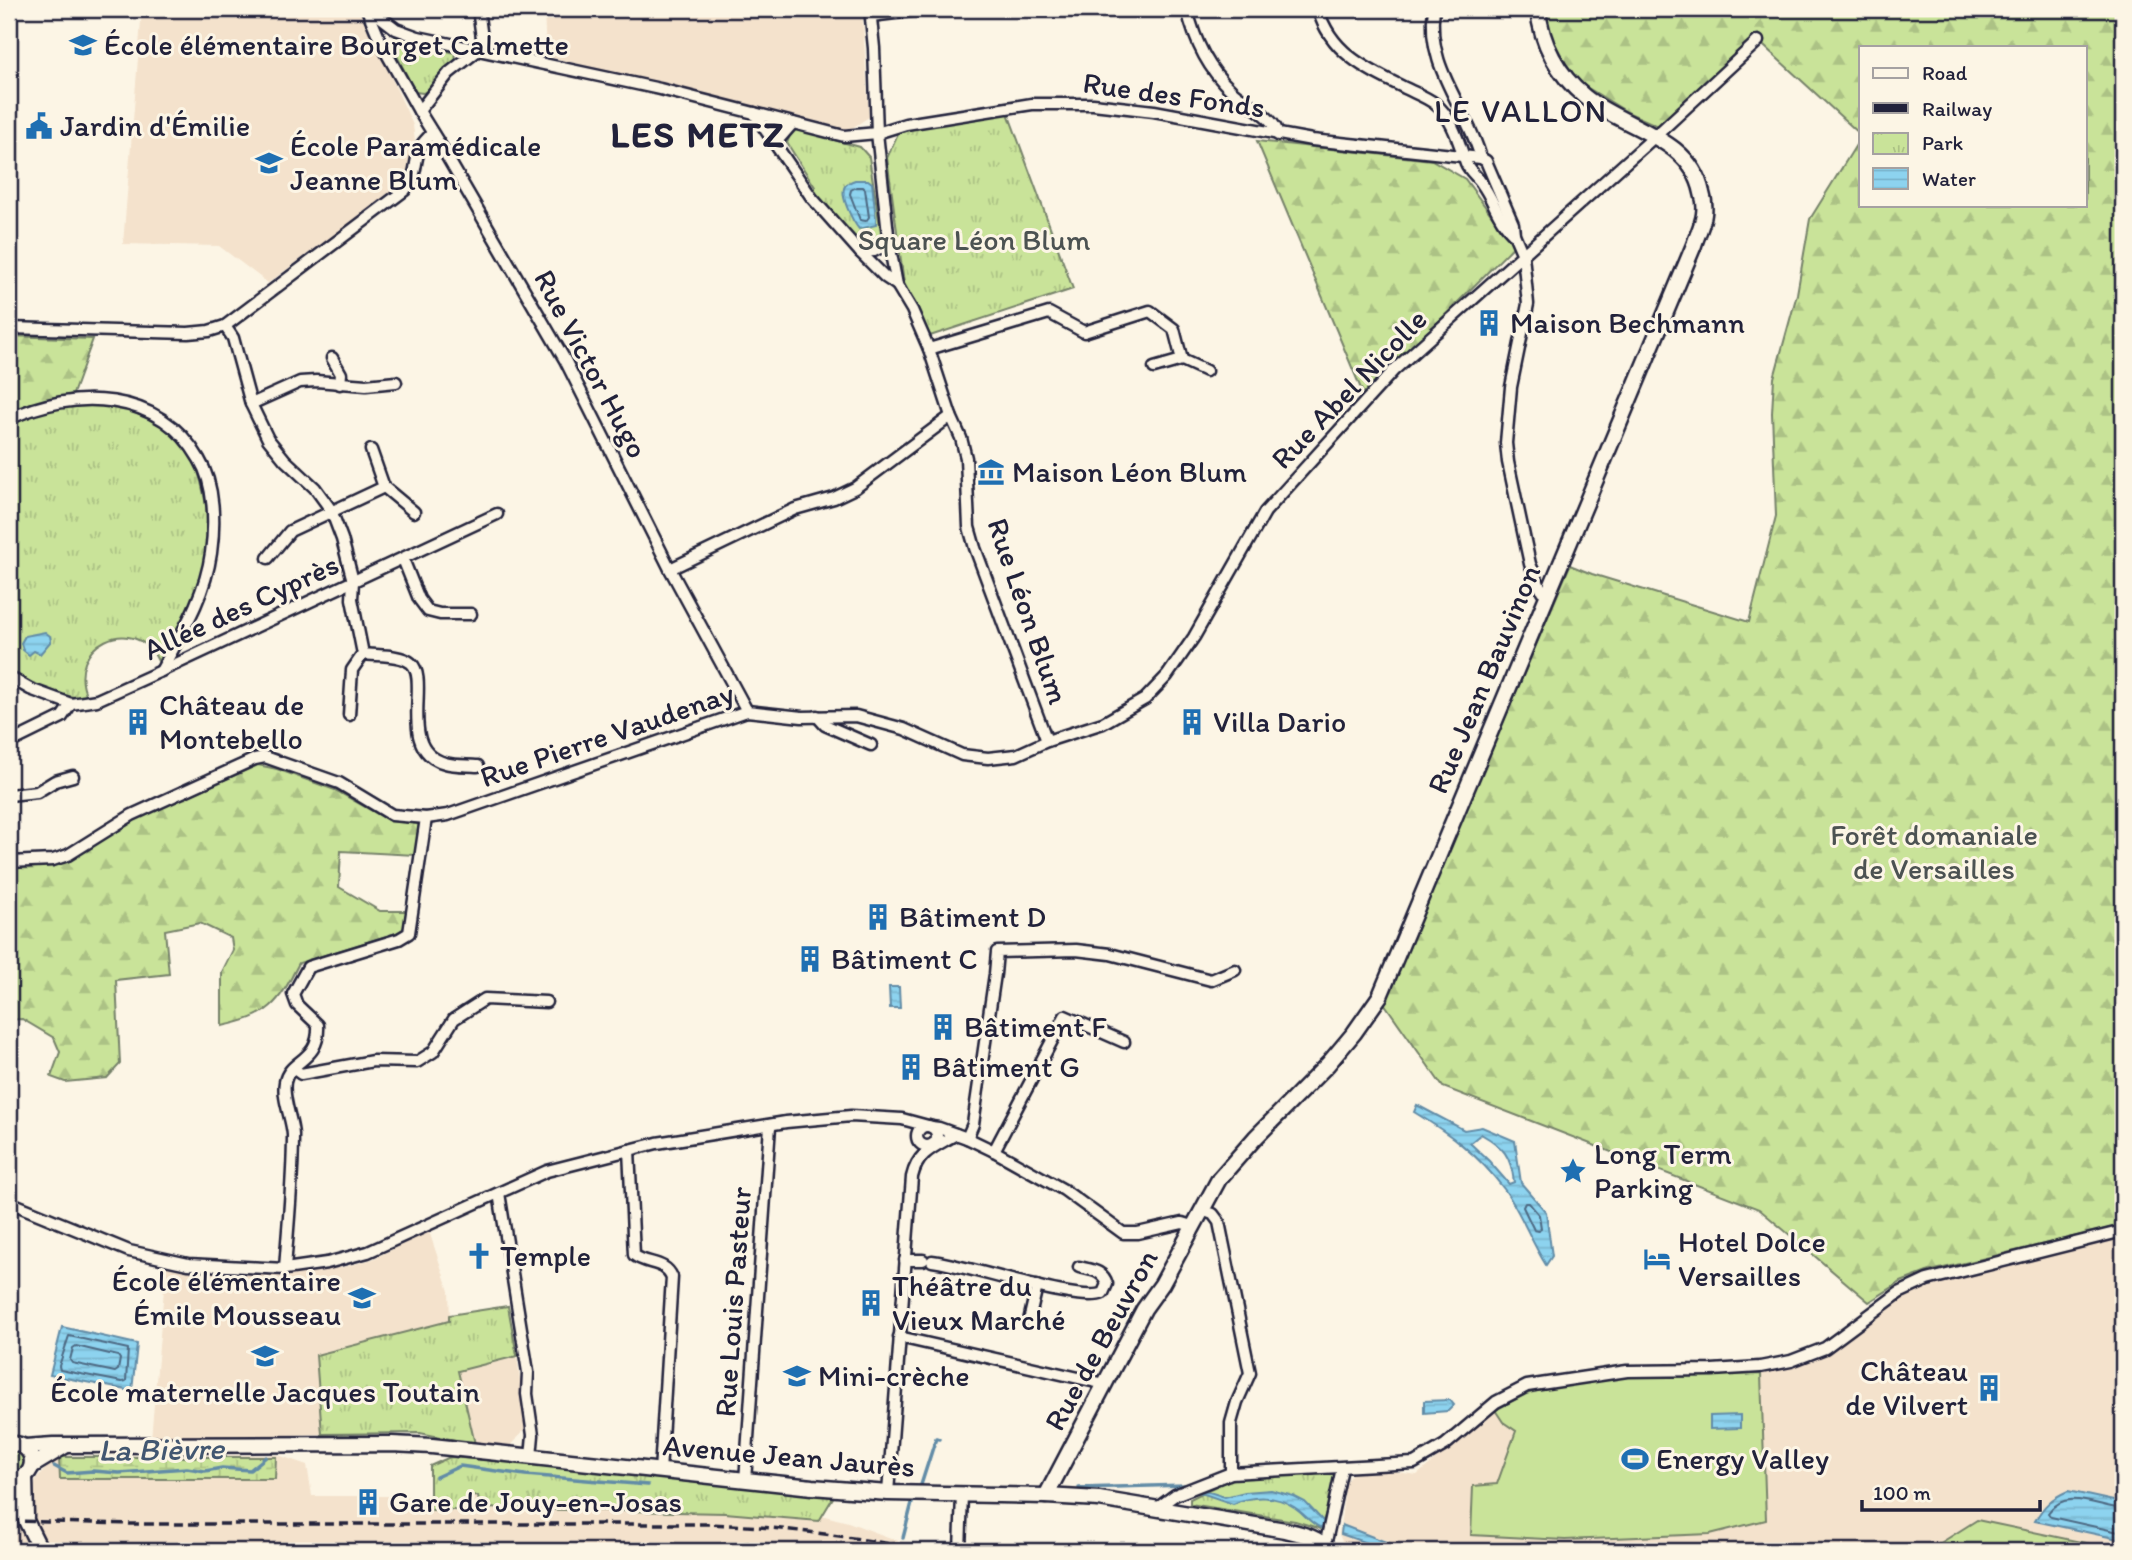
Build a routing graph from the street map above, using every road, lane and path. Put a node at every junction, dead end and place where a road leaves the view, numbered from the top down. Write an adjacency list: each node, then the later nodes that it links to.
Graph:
1 (369, 9): 9 (street, Rue des Fonds); 11 (street, Rue Victor Hugo)
2 (478, 9): 12 (street)
3 (928, 9): 8 (street)
4 (1186, 9): 18 (street)
5 (1318, 9): 21 (street)
6 (1434, 9): 22 (street)
7 (1538, 9): 19 (main road, Rue Jean Bauvinon)
8 (871, 12): 17 (street, Rue Léon Blum)
9 (396, 29): 11 (street); 12 (street, Rue des Fonds)
10 (1758, 41): 19 (street, Rue Abel Nicolle)
11 (382, 45): 13 (street, Rue Victor Hugo)
12 (477, 51): 13 (street); 14 (street, Rue des Fonds)
13 (419, 111): 16 (street, Rue Victor Hugo)
14 (754, 113): 15 (street, Rue des Fonds); 20 (street)
15 (793, 123): 17 (street, Rue des Fonds); 20 (street)
16 (432, 133): 28 (street); 47 (street, Rue Victor Hugo)
17 (877, 133): 18 (street, Rue des Fonds); 24 (street, Rue Léon Blum)
18 (1278, 135): 21 (street, Rue des Fonds)
19 (1655, 137): 26 (street, Rue Abel Nicolle); 49 (main road, Rue Jean Bauvinon)
20 (778, 148): 25 (street)
21 (1465, 156): 22 (street, Rue des Fonds); 23 (street)
22 (1481, 158): 23 (street)
23 (1514, 234): 26 (street)
24 (889, 243): 25 (street); 27 (street, Rue Léon Blum)
25 (860, 252): 27 (street)
26 (1522, 255): 49 (street); 58 (street, Rue Abel Nicolle)
27 (897, 285): 30 (street, Rue Léon Blum)
28 (225, 326): 29 (street); 37 (street)
29 (9, 328)
30 (929, 349): 32 (street); 38 (street, Rue Léon Blum)
31 (332, 358): 36 (street)
32 (1182, 359): 33 (street); 34 (street)
33 (1154, 368)
34 (1206, 371)
35 (396, 382): 36 (street)
36 (340, 384): 37 (street)
37 (251, 404): 42 (street)
38 (951, 416): 47 (street); 58 (street, Rue Léon Blum)
39 (9, 419): 52 (street)
40 (371, 450): 41 (street)
41 (384, 488): 42 (street); 43 (street)
42 (331, 510): 45 (street); 48 (street)
43 (414, 512)
44 (497, 514): 46 (street, Allée des Cyprès)
45 (268, 558)
46 (403, 559): 48 (street, Allée des Cyprès); 50 (street)
47 (670, 569): 55 (street, Rue Victor Hugo)
48 (353, 581): 51 (street); 52 (street, Allée des Cyprès)
49 (1548, 594): 82 (main road, Rue Jean Bauvinon)
50 (471, 614)
51 (363, 654): 56 (street); 61 (street)
52 (161, 671): 54 (street, Allée des Cyprès)
53 (9, 677): 54 (street)
54 (71, 704): 59 (street, Allée des Cyprès)
55 (747, 711): 57 (street, Rue Pierre Vaudenay); 64 (street, Rue Pierre Vaudenay)
56 (349, 715)
57 (817, 716): 58 (street, Rue Pierre Vaudenay); 60 (street)
58 (1047, 741)
59 (9, 743)
60 (872, 745)
61 (478, 766)
62 (73, 776): 63 (street)
63 (9, 795)
64 (426, 818): 65 (street, Rue Pierre Vaudenay); 69 (street)
65 (9, 862)
66 (1235, 970): 74 (street)
67 (546, 1002): 69 (street)
68 (1124, 1042): 78 (street)
69 (294, 1069): 87 (street)
70 (770, 1126): 71 (street); 77 (street); 101 (street, Rue Louis Pasteur)
71 (930, 1126): 72 (street); 73 (street); 76 (street)
72 (956, 1134): 74 (street); 75 (street)
73 (918, 1136): 76 (street); 79 (street)
74 (967, 1138): 78 (street)
75 (942, 1142): 76 (street); 79 (street)
76 (930, 1146)
77 (629, 1150): 80 (street); 98 (street)
78 (994, 1152): 83 (street)
79 (912, 1177): 85 (street)
80 (499, 1193): 87 (street); 95 (street)
81 (9, 1202): 87 (street)
82 (1202, 1210): 83 (main road, Rue de Beuvron); 99 (street)
83 (1192, 1226): 91 (main road, Rue de Beuvron)
84 (2123, 1231): 96 (street)
85 (905, 1259): 88 (street); 90 (street)
86 (1079, 1267): 88 (street)
87 (285, 1269)
88 (1037, 1286): 89 (street)
89 (1029, 1321)
90 (899, 1337): 91 (street); 103 (street)
91 (1105, 1384): 105 (main road, Rue de Beuvron)
92 (9, 1444): 94 (main road, Avenue Jean Jaurès)
93 (67, 1445): 94 (main road, Avenue Jean Jaurès); 95 (main road, Avenue Jean Jaurès); 97 (main road)
94 (25, 1447): 97 (main road)
95 (531, 1457): 98 (main road, Avenue Jean Jaurès)
96 (1342, 1468): 99 (street); 108 (street)
97 (29, 1471): 100 (main road); 107 (main road)
98 (660, 1472): 101 (main road, Avenue Jean Jaurès)
99 (1231, 1473): 106 (street)
100 (9, 1479)
101 (745, 1481): 103 (main road, Avenue Jean Jaurès)
102 (9, 1486): 107 (main road)
103 (888, 1493): 104 (main road, Avenue Jean Jaurès)
104 (962, 1494): 105 (main road, Avenue Jean Jaurès); 110 (street)
105 (1046, 1496): 106 (main road, Avenue Jean Jaurès)
106 (1156, 1508): 108 (main road, Avenue Jean Jaurès)
107 (27, 1522): 109 (main road)
108 (1327, 1547)
109 (41, 1551)
110 (960, 1551)

